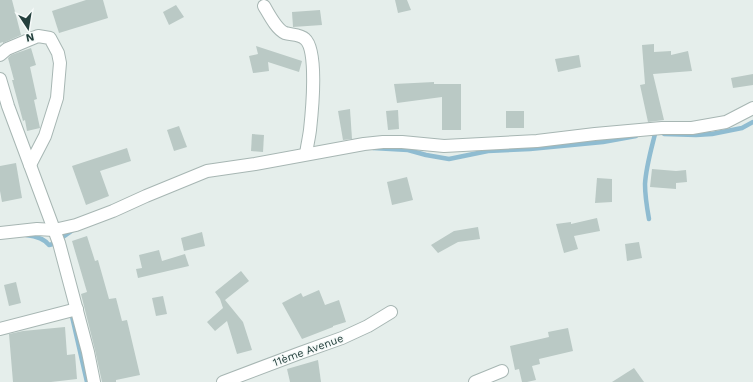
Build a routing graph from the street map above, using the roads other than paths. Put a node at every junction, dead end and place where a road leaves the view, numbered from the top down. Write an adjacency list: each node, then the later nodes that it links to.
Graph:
1 (264, 6): 5 (street)
2 (0, 55): 6 (street)
3 (0, 79): 6 (street)
4 (753, 108): 5 (street)
5 (306, 154): 8 (street)
6 (30, 165): 8 (street)
7 (0, 233): 8 (street)
8 (57, 238): 9 (street)
9 (72, 310): 11 (street); 13 (street)
10 (391, 312): 14 (street, 11ème Avenue)
11 (0, 329)
12 (502, 372): 15 (street)
13 (94, 382)
14 (223, 382)
15 (475, 382)

